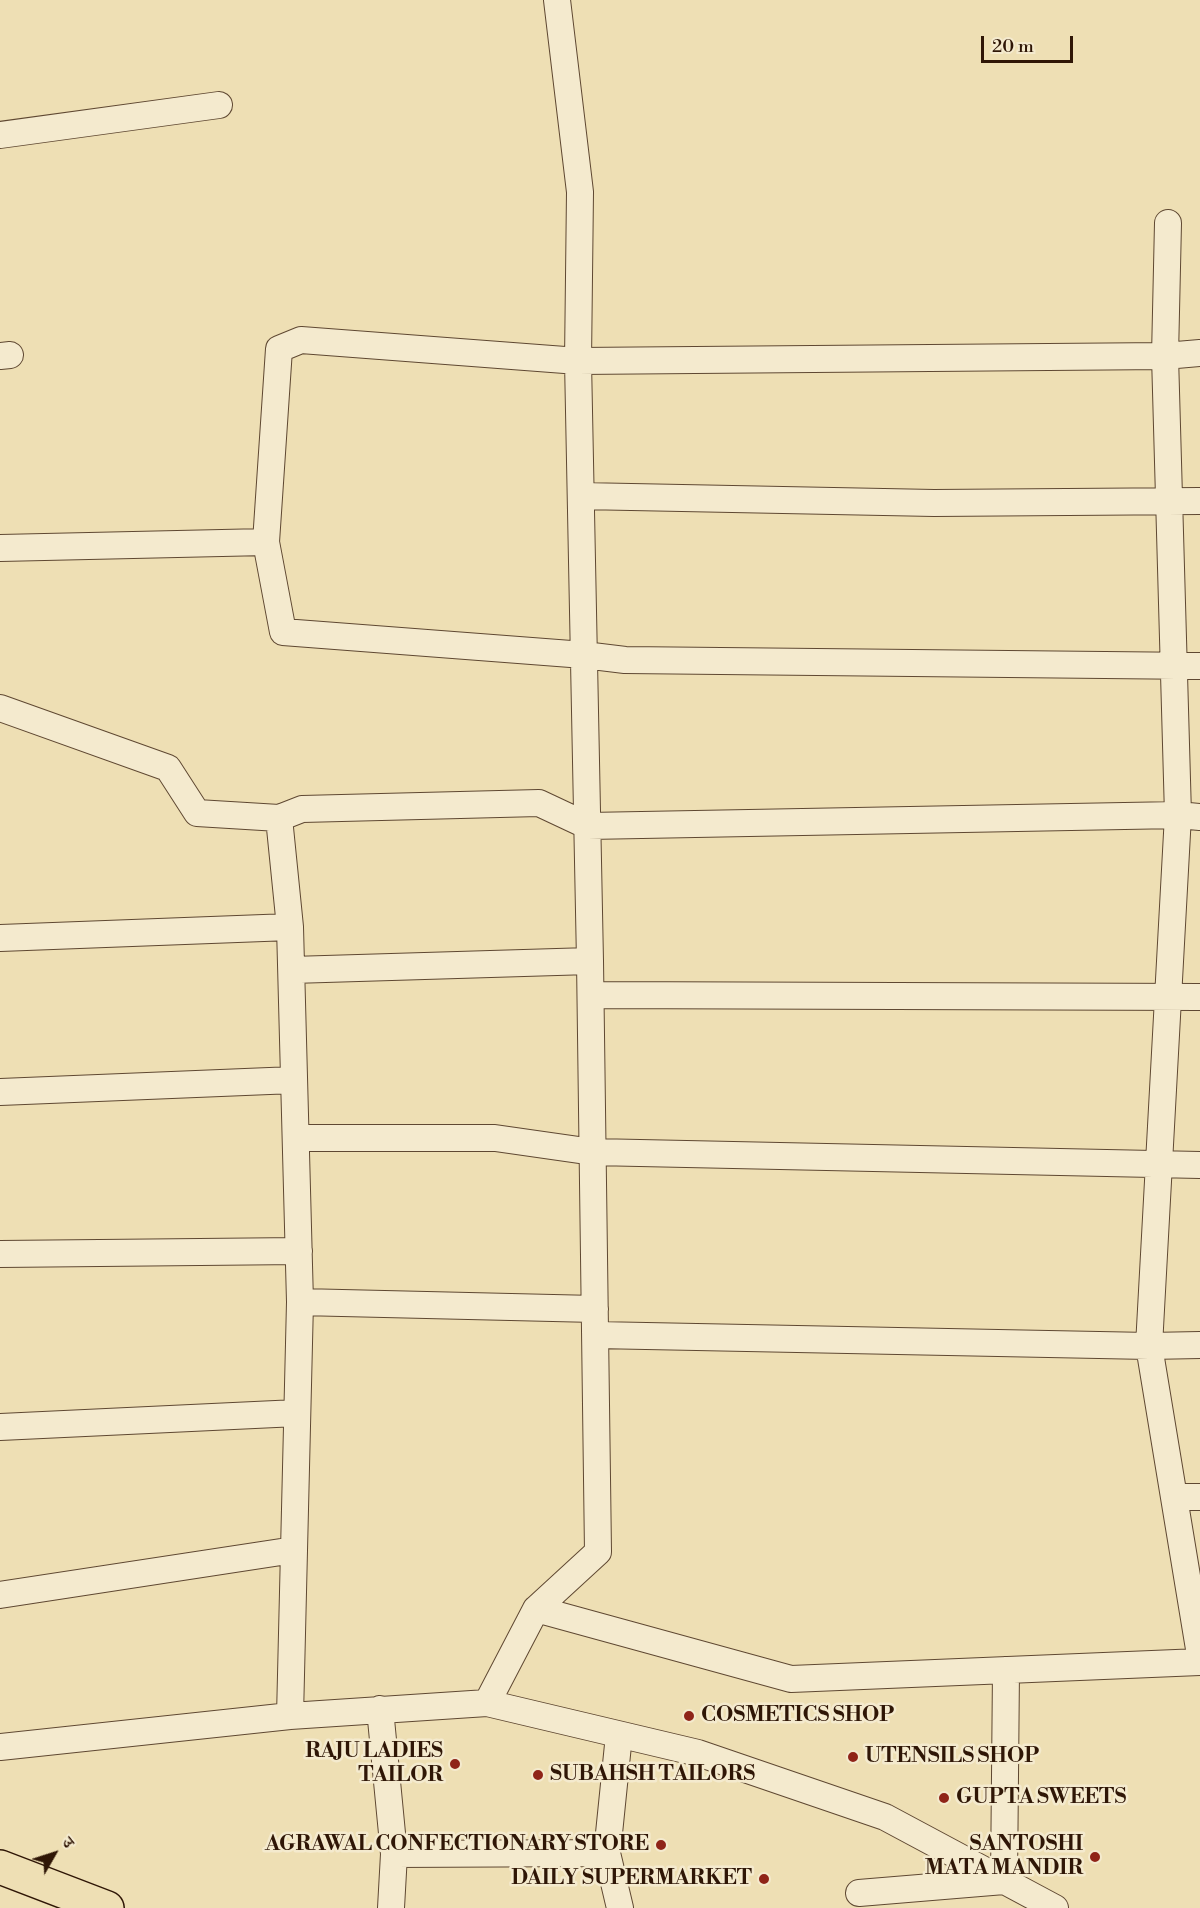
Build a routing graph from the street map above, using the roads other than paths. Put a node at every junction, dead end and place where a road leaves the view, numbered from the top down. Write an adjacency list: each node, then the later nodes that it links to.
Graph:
1 (557, 0): 7 (street)
2 (219, 105): 3 (street)
3 (0, 135)
4 (1168, 223): 6 (street)
5 (1200, 354): 6 (street)
6 (1165, 356): 7 (street); 10 (street)
7 (578, 361): 8 (street); 11 (street)
8 (581, 496): 10 (street); 13 (street)
9 (1200, 501): 10 (street)
10 (1169, 502): 14 (street)
11 (266, 542): 12 (street); 13 (street)
12 (0, 548)
13 (584, 655): 14 (street); 19 (street)
14 (1174, 665): 15 (street); 17 (street)
15 (1200, 666)
16 (0, 708): 18 (street)
17 (1189, 816): 19 (street); 25 (street)
18 (279, 818): 19 (street); 20 (street)
19 (588, 826): 22 (street)
20 (290, 927): 21 (street); 23 (street)
21 (0, 938)
22 (590, 961): 23 (street); 24 (street)
23 (292, 970): 27 (street)
24 (591, 995): 25 (street); 30 (street)
25 (1168, 997): 26 (street); 31 (street)
26 (1200, 997)
27 (294, 1080): 28 (street); 29 (street)
28 (0, 1092)
29 (296, 1138): 30 (street); 33 (street)
30 (593, 1152): 31 (street); 36 (street)
31 (1159, 1164): 32 (street); 39 (street)
32 (1200, 1165)
33 (299, 1251): 34 (street); 35 (street)
34 (0, 1254)
35 (300, 1302): 36 (street); 40 (street)
36 (595, 1309): 37 (street)
37 (596, 1335): 39 (street); 46 (street)
38 (1200, 1345): 39 (street)
39 (1149, 1346): 42 (street)
40 (297, 1413): 41 (street); 44 (street)
41 (0, 1427)
42 (1174, 1497): 43 (street); 47 (street)
43 (1200, 1497)
44 (294, 1550): 45 (street); 52 (street)
45 (0, 1595)
46 (536, 1609): 49 (street); 50 (street)
47 (1200, 1655)
48 (1200, 1662): 49 (street)
49 (1006, 1670): 58 (street)
50 (487, 1703): 51 (street); 53 (street)
51 (380, 1709): 52 (street); 56 (street)
52 (290, 1716): 54 (street)
53 (619, 1735): 55 (street); 58 (street)
54 (0, 1747)
55 (607, 1853): 56 (street); 62 (street)
56 (394, 1854): 61 (street)
57 (0, 1868): 60 (main road)
58 (1004, 1881): 59 (street); 63 (street)
59 (859, 1893)
60 (107, 1908)
61 (391, 1908)
62 (620, 1908)
63 (1055, 1908)

